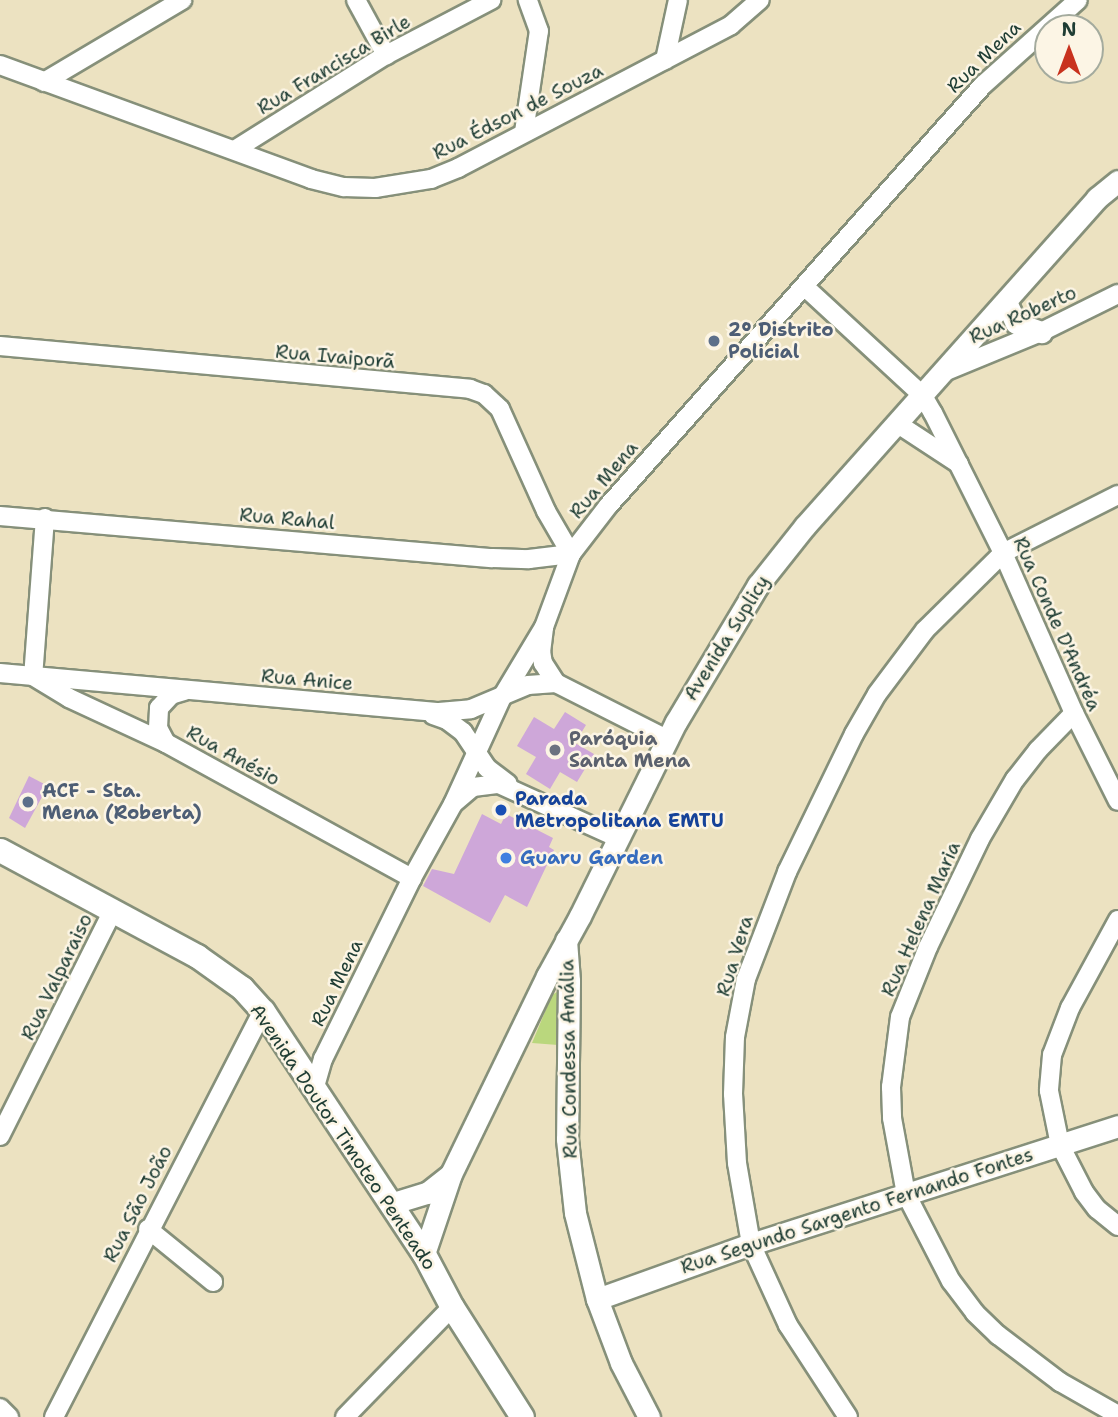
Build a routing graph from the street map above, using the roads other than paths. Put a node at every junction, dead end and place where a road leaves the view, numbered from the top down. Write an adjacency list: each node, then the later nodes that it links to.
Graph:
1 (182, 0): 11 (street)
2 (356, 0): 8 (street)
3 (491, 0): 8 (street, Rua Francisca Birle)
4 (528, 0): 12 (street)
5 (678, 0): 9 (street)
6 (760, 0): 9 (street, Rua Édson de Souza)
7 (1078, 0): 15 (street, Rua Mena)
8 (386, 55): 13 (street, Rua Francisca Birle)
9 (665, 60): 12 (street, Rua Édson de Souza)
10 (0, 65): 11 (street, Rua Édson de Souza)
11 (44, 82): 13 (street, Rua Édson de Souza)
12 (524, 132): 13 (street, Rua Édson de Souza)
13 (236, 149)
14 (1118, 181): 17 (street, Avenida Suplicy)
15 (805, 287): 21 (street, Rua Conde D'Andréa); 28 (street, Rua Mena)
16 (1118, 294): 18 (street, Rua Roberto)
17 (1006, 302): 18 (street); 20 (street, Avenida Suplicy)
18 (1041, 332): 20 (street, Rua Roberto)
19 (0, 346): 28 (street, Rua Ivaiporã)
20 (944, 372): 21 (street, Avenida Suplicy)
21 (923, 396): 22 (street, Avenida Suplicy); 23 (street, Rua Conde D'Andréa)
22 (898, 424): 23 (street); 37 (street, Avenida Suplicy)
23 (959, 464): 27 (street, Rua Conde D'Andréa)
24 (1118, 495): 27 (street, Rua Vera)
25 (0, 516): 26 (street, Rua Rahal)
26 (45, 518): 28 (street, Rua Rahal); 31 (street)
27 (1003, 553): 36 (street, Rua Conde D'Andréa); 59 (street, Rua Vera)
28 (571, 554): 29 (street, Rua Mena)
29 (544, 627): 32 (street); 34 (street, Rua Mena)
30 (0, 673): 31 (street, Rua Anice)
31 (33, 676): 33 (street, Rua Anice); 38 (street, Rua Anésio)
32 (556, 683): 34 (street, Rua Anice); 37 (street)
33 (187, 690): 35 (street, Rua Anice); 38 (street)
34 (502, 697): 35 (street, Rua Anice); 39 (street, Rua Mena)
35 (423, 712): 39 (street, Rua Anice)
36 (1074, 713): 41 (street, Rua Conde D'Andréa); 55 (street, Rua Helena Maria)
37 (667, 739): 43 (street, Avenida Suplicy)
38 (166, 743): 45 (street, Rua Anésio)
39 (476, 751): 40 (street, Rua Anice); 42 (street, Rua Mena)
40 (512, 788): 42 (street); 43 (street)
41 (1118, 801)
42 (453, 804): 45 (street, Rua Mena)
43 (616, 837): 48 (street, Avenida Suplicy)
44 (0, 850): 46 (main road, Avenida Doutor Timoteo Penteado)
45 (412, 878): 50 (street, Rua Mena)
46 (113, 911): 49 (main road, Avenida Doutor Timoteo Penteado); 52 (street, Rua Valparaiso)
47 (1118, 920): 53 (street)
48 (566, 940): 54 (street, Avenida Suplicy); 62 (street, Rua Condessa Amália)
49 (263, 1011): 50 (main road, Avenida Doutor Timoteo Penteado); 58 (street, Rua São João)
50 (314, 1090): 56 (main road, Avenida Doutor Timoteo Penteado)
51 (1118, 1126): 53 (street, Rua Segundo Sargento Fernando Fontes)
52 (0, 1136)
53 (1060, 1145): 55 (street, Rua Segundo Sargento Fernando Fontes); 57 (street)
54 (451, 1174): 56 (street, Avenida Suplicy); 60 (street, Avenida Suplicy)
55 (906, 1194): 59 (street, Rua Segundo Sargento Fernando Fontes); 65 (street, Rua Helena Maria)
56 (390, 1204): 60 (main road, Avenida Doutor Timoteo Penteado)
57 (1118, 1226)
58 (148, 1229): 61 (street); 67 (street, Rua São João)
59 (751, 1244): 62 (street, Rua Segundo Sargento Fernando Fontes); 71 (street, Rua Vera)
60 (424, 1254): 63 (main road, Avenida Doutor Timoteo Penteado)
61 (213, 1282)
62 (597, 1299): 70 (street, Rua Condessa Amália)
63 (452, 1307): 68 (street); 69 (main road, Avenida Doutor Timoteo Penteado)
64 (0, 1408): 66 (street)
65 (1118, 1415)
66 (9, 1417)
67 (54, 1417)
68 (345, 1417)
69 (522, 1417)
70 (649, 1417)
71 (848, 1417)

